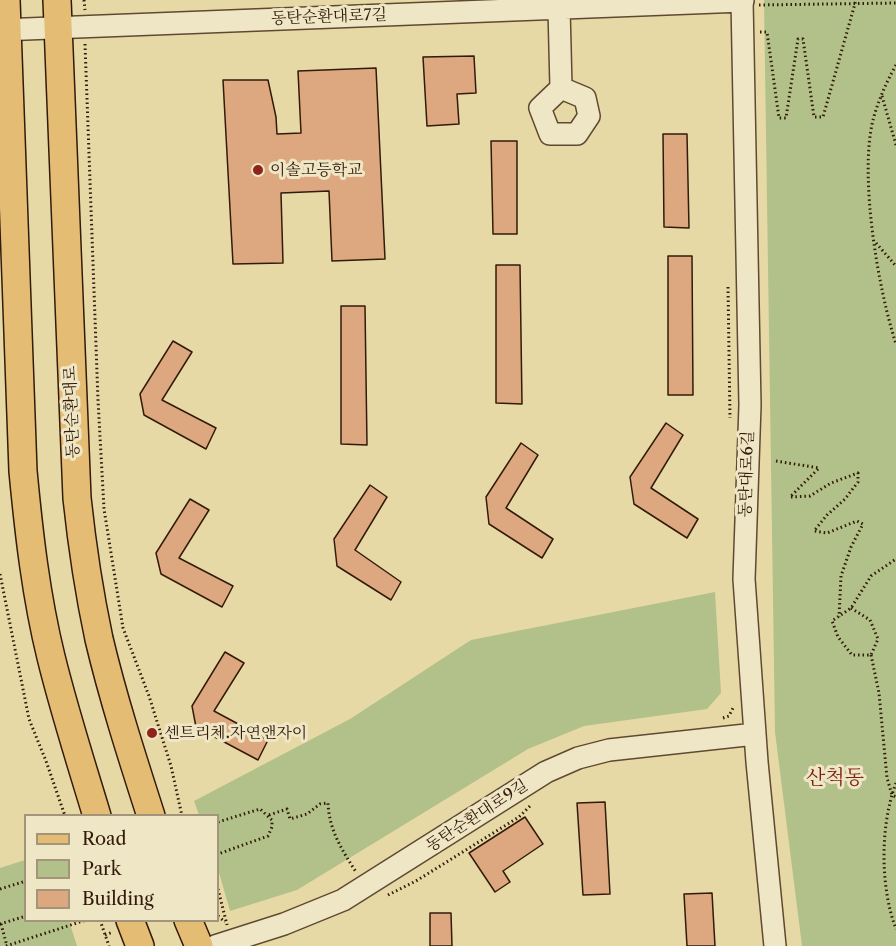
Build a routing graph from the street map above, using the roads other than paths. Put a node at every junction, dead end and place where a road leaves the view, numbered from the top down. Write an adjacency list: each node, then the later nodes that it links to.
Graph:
1 (6, 0): 6 (main road)
2 (57, 0): 5 (main road, 동탄순환대로)
3 (748, 2): 4 (street, 동탄순환대로7길); 8 (street, 동탄대로6길)
4 (559, 8): 5 (street, 동탄순환대로7길); 7 (street)
5 (58, 28): 6 (street, 동탄순환대로7길); 10 (main road, 동탄순환대로)
6 (10, 29): 9 (main road)
7 (561, 88)
8 (755, 734): 15 (street, 동탄순환대로9길); 16 (street, 동탄대로6길)
9 (96, 814)
10 (150, 814)
11 (130, 922): 13 (main road)
12 (188, 922): 14 (main road)
13 (140, 946)
14 (199, 946)
15 (215, 946)
16 (775, 946)

